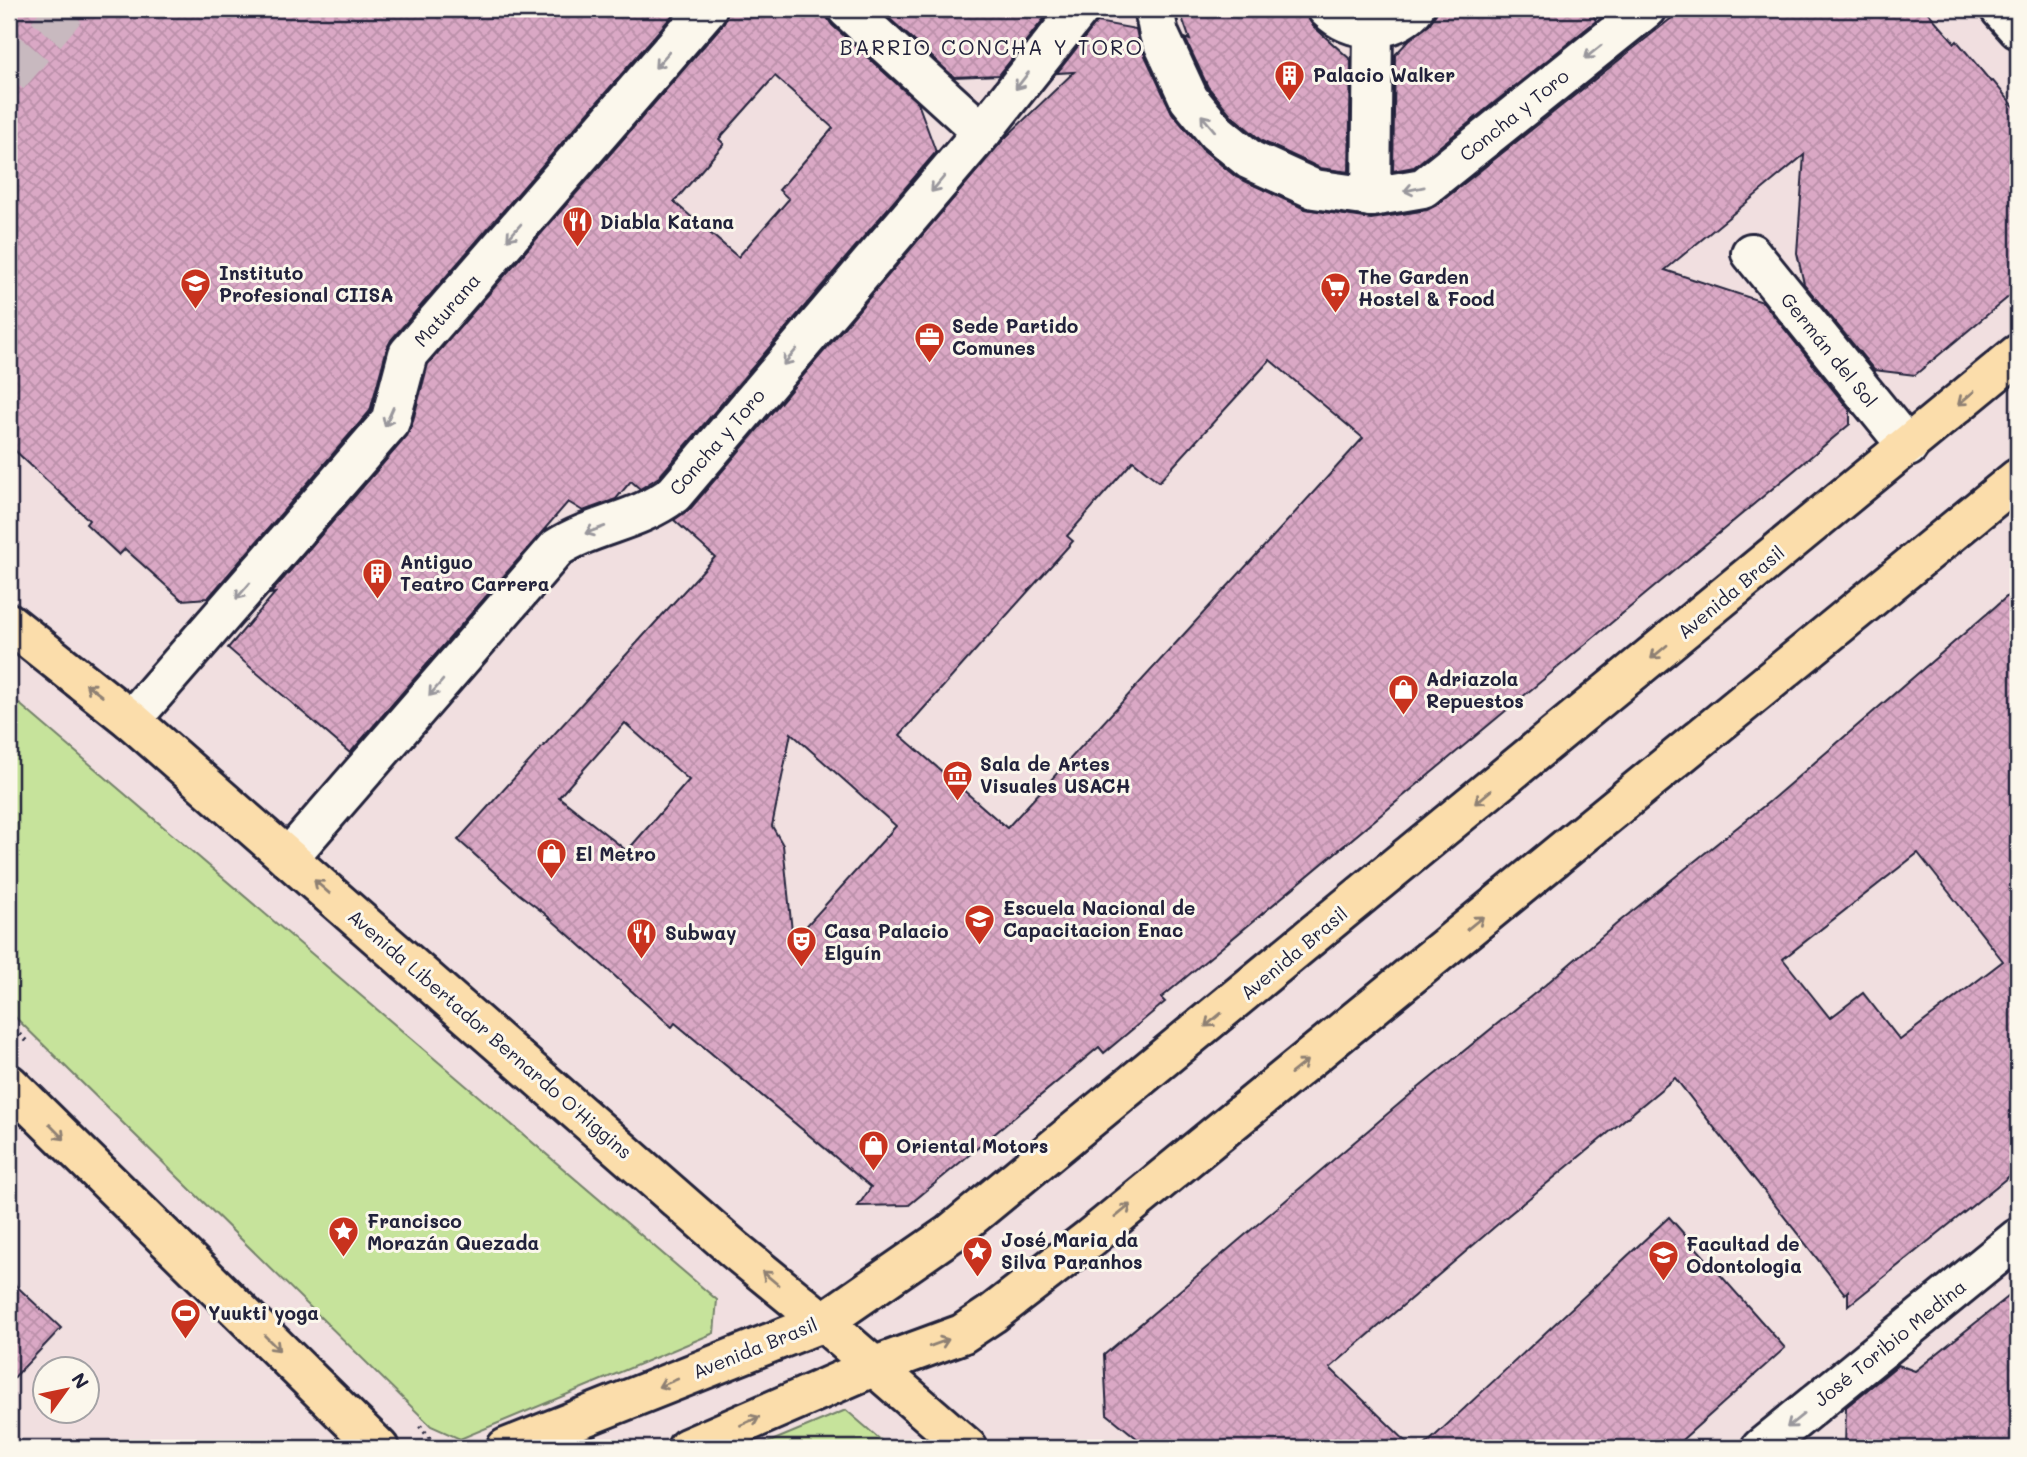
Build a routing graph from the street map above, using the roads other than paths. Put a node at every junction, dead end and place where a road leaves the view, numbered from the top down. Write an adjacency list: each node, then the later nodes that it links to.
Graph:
1 (707, 9): 18 (street, Maturana, one-way to 18)
2 (847, 9): 11 (street)
3 (1080, 9): 11 (street, Concha y Toro, one-way to 11)
4 (1154, 9): 12 (street, Concha y Toro, one-way to 4)
5 (1327, 9): 9 (street)
6 (1414, 9): 9 (street)
7 (1646, 9): 12 (street, Concha y Toro, one-way to 12)
8 (2000, 9): 10 (street)
9 (1373, 28): 12 (street)
10 (2018, 29)
11 (982, 132): 19 (street, Concha y Toro, one-way to 19)
12 (1371, 197)
13 (1751, 253): 15 (street, Germán del Sol)
14 (2018, 354): 15 (main road, Avenida Brasil, one-way to 15)
15 (1908, 447): 22 (main road, Avenida Brasil, one-way to 22)
16 (2018, 478): 23 (main road, one-way to 16)
17 (9, 623): 18 (main road, Avenida Libertador Bernardo O'Higgins, one-way to 17)
18 (131, 720): 19 (main road, Avenida Libertador Bernardo O'Higgins)
19 (288, 858): 22 (main road, Avenida Libertador Bernardo O'Higgins, one-way to 19)
20 (9, 1084): 24 (main road, one-way to 24)
21 (2018, 1238): 28 (street, José Toribio Medina, one-way to 28)
22 (822, 1322): 23 (main road, Avenida Libertador Bernardo O'Higgins); 25 (main road, Avenida Brasil, one-way to 25)
23 (875, 1366): 26 (main road, one-way to 23); 27 (main road, Avenida Libertador Bernardo O'Higgins)
24 (379, 1448)
25 (506, 1448)
26 (687, 1448)
27 (968, 1448)
28 (1762, 1448)

